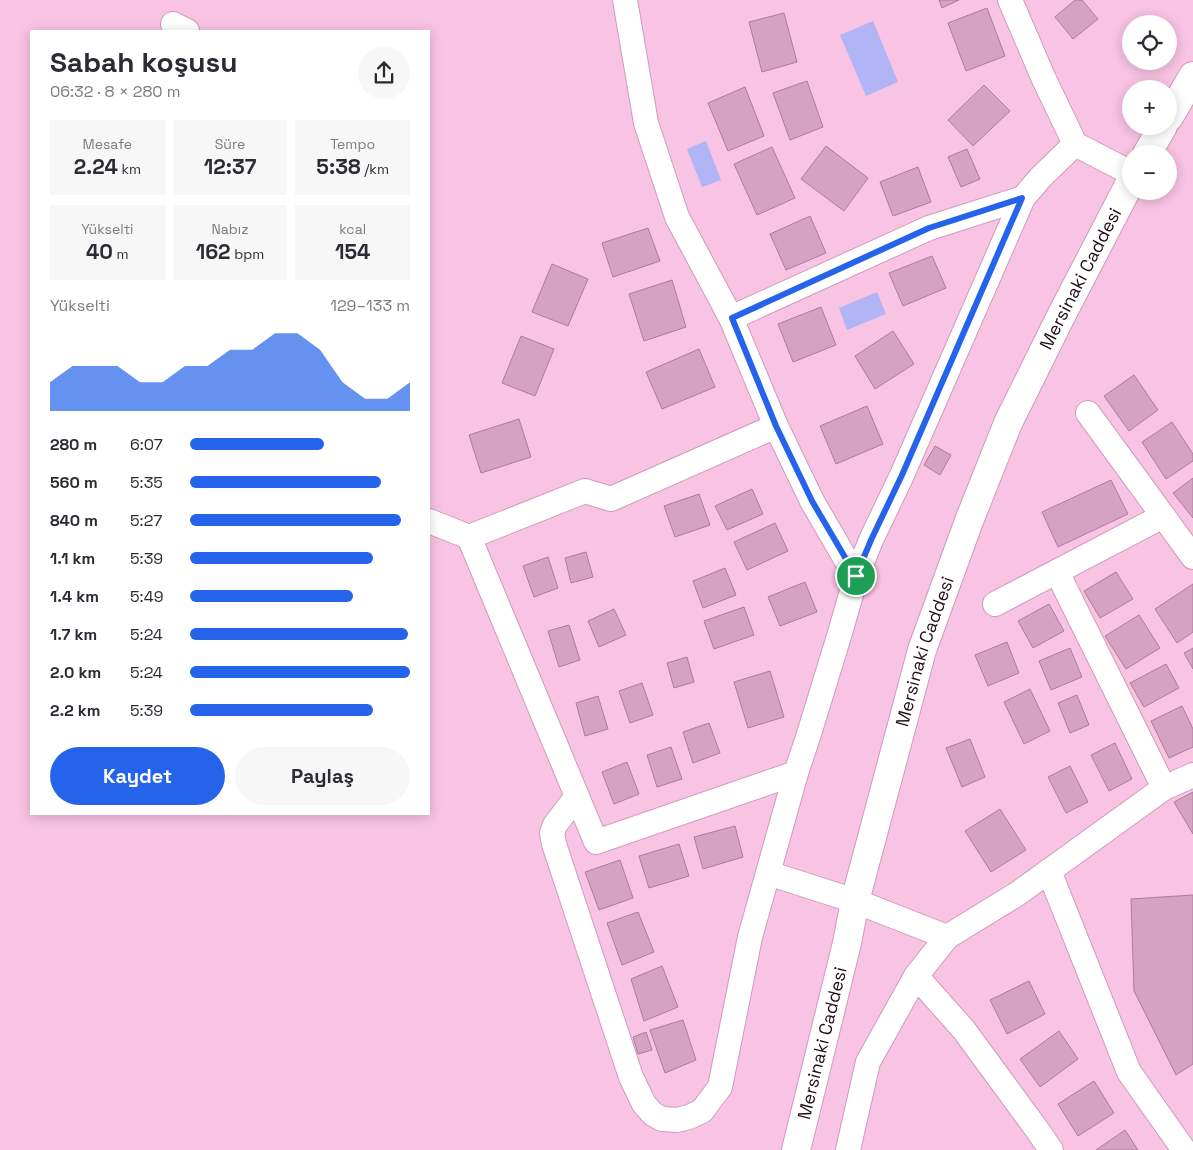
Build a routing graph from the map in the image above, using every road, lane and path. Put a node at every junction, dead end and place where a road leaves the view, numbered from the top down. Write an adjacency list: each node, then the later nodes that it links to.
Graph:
1 (625, 0): 9 (street)
2 (1010, 0): 5 (street)
3 (1193, 76): 4 (street)
4 (1177, 103)
5 (1075, 144): 6 (street); 7 (street)
6 (1122, 168)
7 (1022, 198): 9 (street); 17 (street)
8 (1122, 198): 25 (street, Mersinaki Caddesi)
9 (732, 318): 11 (street)
10 (1088, 413): 12 (street)
11 (776, 426): 14 (street); 17 (street)
12 (1163, 516): 15 (street); 16 (street)
13 (430, 521): 14 (street)
14 (469, 537): 22 (street)
15 (1193, 557)
16 (1057, 572): 18 (street); 21 (street)
17 (856, 576): 19 (street)
18 (995, 604)
19 (796, 773): 22 (street); 24 (street)
20 (1193, 775): 21 (street)
21 (1164, 788): 23 (street)
22 (578, 796): 24 (street)
23 (1049, 871): 26 (street); 31 (street)
24 (768, 873): 25 (street)
25 (855, 901): 26 (street); 28 (street, Mersinaki Caddesi)
26 (947, 937): 27 (street)
27 (916, 976): 29 (street); 30 (street)
28 (796, 1150)
29 (848, 1150)
30 (1051, 1150)
31 (1184, 1150)

